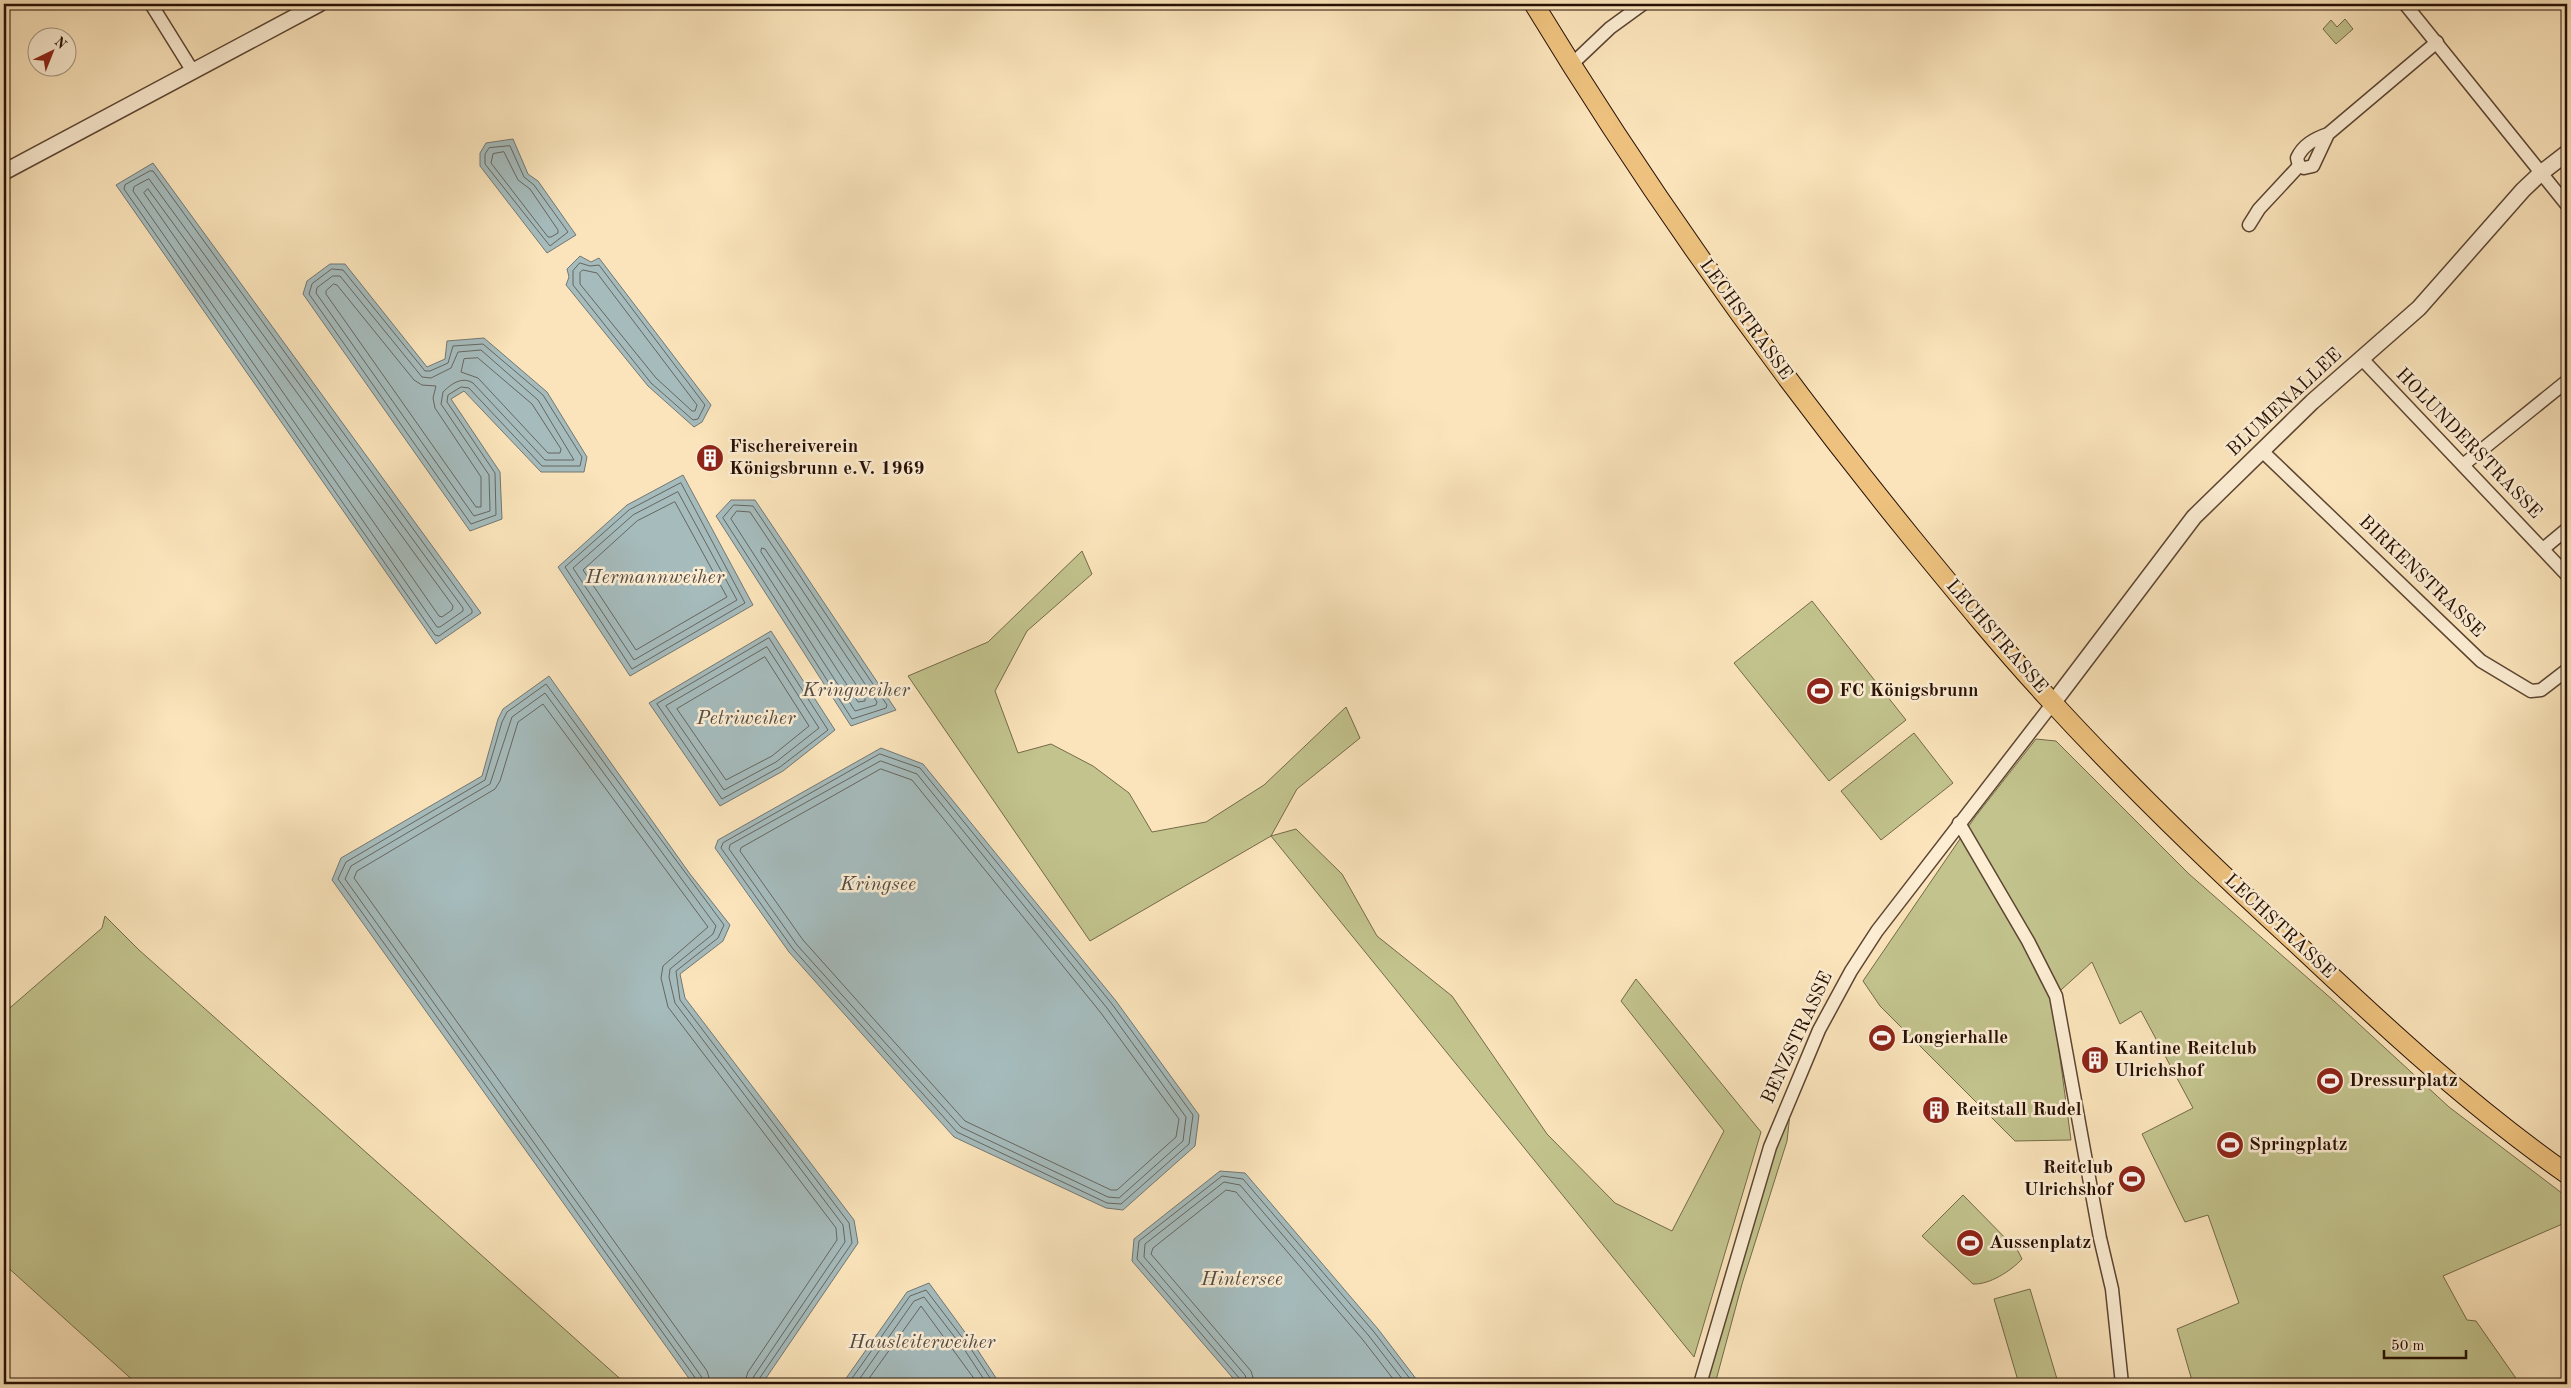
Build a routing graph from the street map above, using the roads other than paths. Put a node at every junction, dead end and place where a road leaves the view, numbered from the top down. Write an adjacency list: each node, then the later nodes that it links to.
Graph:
1 (151, 4): 8 (street)
2 (319, 4): 8 (street)
3 (1534, 4): 7 (main road, LECHSTRASSE)
4 (1644, 4): 7 (street)
5 (2412, 6): 6 (street)
6 (2437, 42): 11 (street); 13 (street)
7 (1571, 65): 22 (main road, LECHSTRASSE)
8 (192, 70): 10 (street)
9 (2567, 153): 11 (street, BLUMENALLEE)
10 (4, 172)
11 (2541, 173): 12 (street); 14 (street, BLUMENALLEE)
12 (2567, 205)
13 (2249, 225)
14 (2362, 360): 16 (street, BLUMENALLEE); 17 (street, HOLUNDERSTRASSE)
15 (2567, 381): 17 (street)
16 (2262, 451): 21 (street, BIRKENSTRASSE); 22 (street, BLUMENALLEE)
17 (2462, 465): 19 (street, HOLUNDERSTRASSE)
18 (2567, 528): 19 (street)
19 (2543, 549): 20 (street, HOLUNDERSTRASSE)
20 (2567, 575)
21 (2567, 670)
22 (2053, 703): 23 (street, BENZSTRASSE); 24 (main road, LECHSTRASSE)
23 (1959, 823): 25 (street, BENZSTRASSE); 26 (street)
24 (2567, 1174)
25 (1700, 1384)
26 (2122, 1384)

